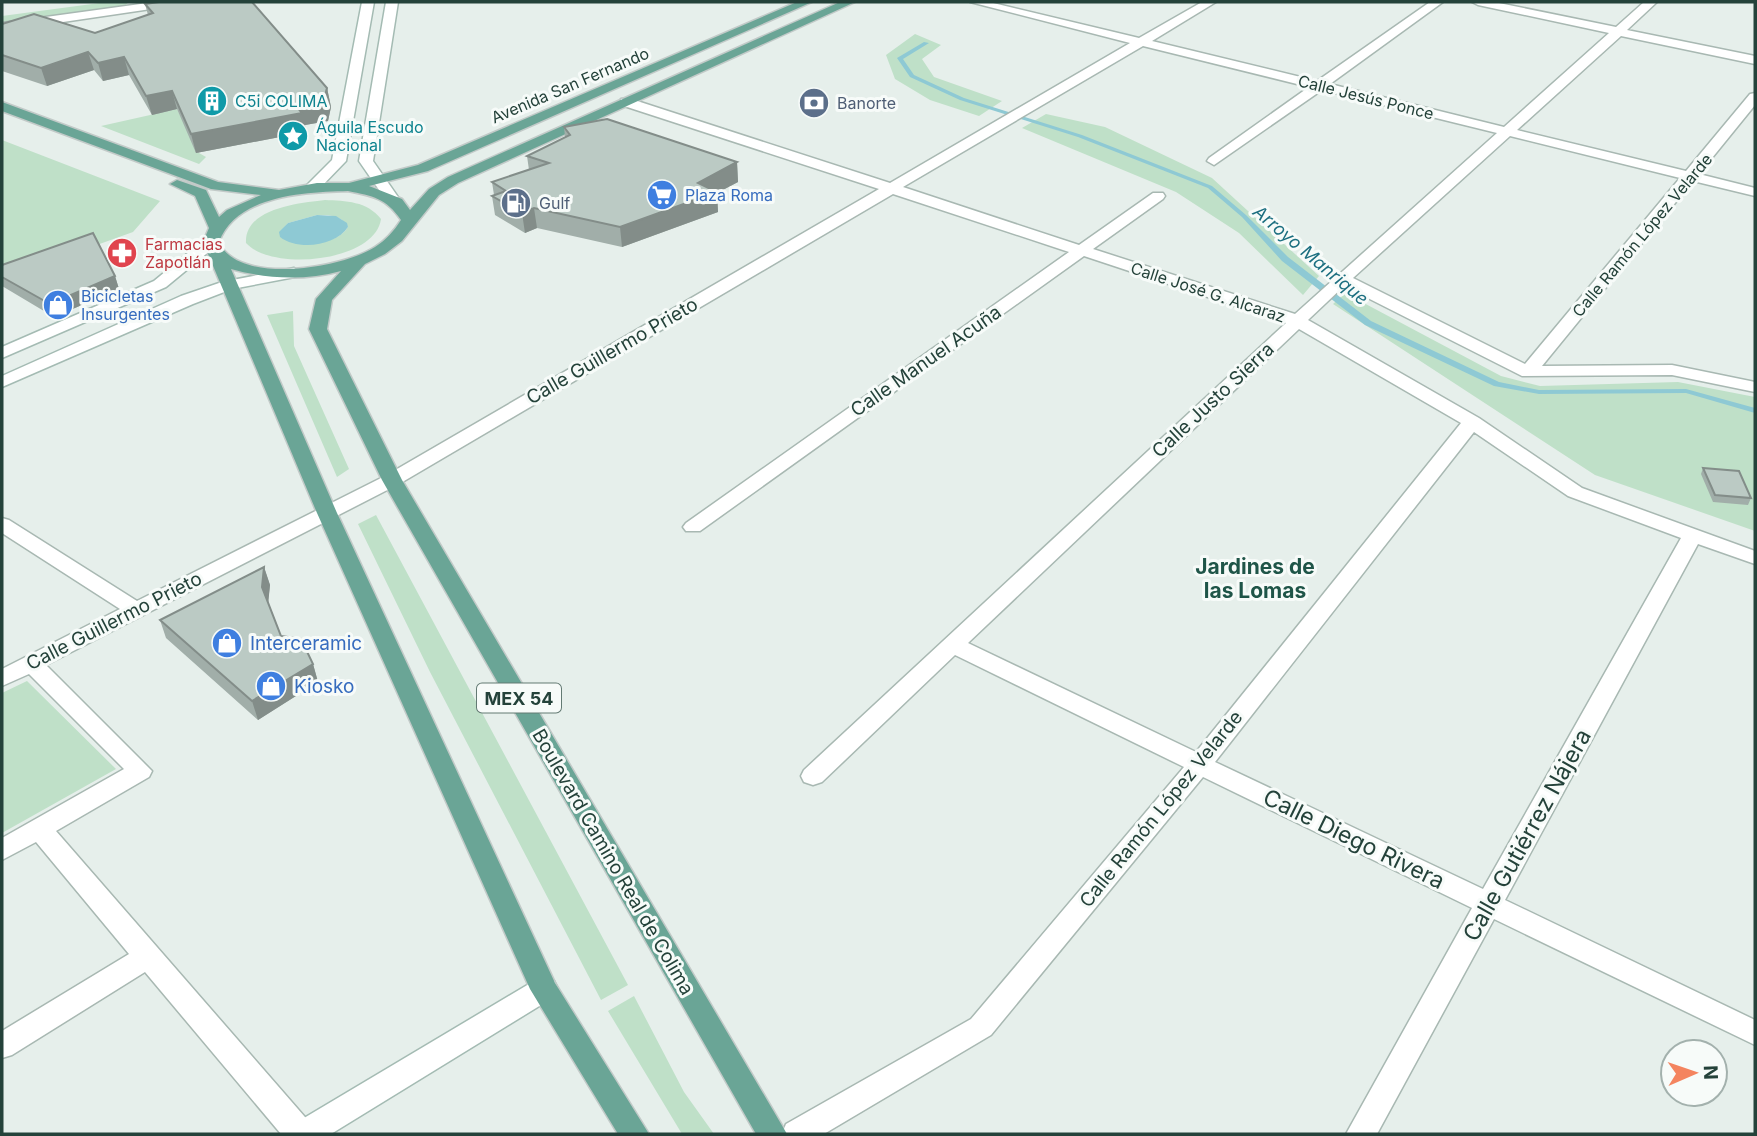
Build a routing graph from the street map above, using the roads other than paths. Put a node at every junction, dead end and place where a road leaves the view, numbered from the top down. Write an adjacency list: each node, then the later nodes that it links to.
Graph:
1 (88, 2): 13 (street)
2 (178, 2): 12 (street)
3 (368, 2): 31 (street)
4 (392, 2): 28 (street)
5 (806, 2): 17 (main road, Avenida San Fernando)
6 (849, 2): 18 (main road, Avenida San Fernando)
7 (976, 2): 16 (street, Calle Jesús Ponce)
8 (1210, 2): 16 (street, Calle Guillermo Prieto)
9 (1437, 2): 20 (street)
10 (1478, 2): 15 (street)
11 (1651, 2): 15 (street, Calle Justo Sierra)
12 (139, 4): 14 (street)
13 (61, 5)
14 (2, 27)
15 (1618, 31): 19 (street); 25 (street, Calle Justo Sierra)
16 (1140, 42): 20 (street, Calle Jesús Ponce); 30 (street, Calle Guillermo Prieto)
17 (690, 52): 18 (main road); 28 (main road, Avenida San Fernando)
18 (720, 60): 22 (main road, Avenida San Fernando)
19 (1755, 60)
20 (1319, 86): 25 (street, Calle Jesús Ponce); 26 (street)
21 (1755, 97): 27 (street, Calle Ramón López Velarde)
22 (625, 102): 30 (street, Calle José G. Alcaraz); 36 (main road, Avenida San Fernando)
23 (2, 106): 33 (main road)
24 (2, 118): 37 (main road)
25 (1507, 132): 27 (street, Calle Jesús Ponce); 41 (street, Calle Justo Sierra)
26 (1214, 161)
27 (1690, 176): 32 (street, Calle Jesús Ponce); 45 (street, Calle Ramón López Velarde)
28 (377, 180): 29 (main road, Avenida San Fernando); 35 (street)
29 (342, 187): 31 (main road); 35 (main road)
30 (891, 187): 38 (street, Calle José G. Alcaraz); 49 (street, Calle Guillermo Prieto)
31 (312, 188): 33 (main road)
32 (1755, 192)
33 (282, 194): 37 (main road)
34 (1158, 196): 38 (street, Calle Manuel Acuña)
35 (391, 197): 36 (main road)
36 (409, 220): 39 (main road, Avenida San Fernando)
37 (215, 242): 40 (main road); 42 (main road); 44 (street)
38 (1081, 251): 43 (street, Calle José G. Alcaraz); 52 (street, Calle Manuel Acuña)
39 (360, 260): 40 (main road); 49 (main road, Boulevard Camino Real de Colima / MEX 54)
40 (294, 273): 42 (street)
41 (1341, 281): 43 (street, Calle Justo Sierra); 45 (street)
42 (228, 285): 46 (street); 50 (main road)
43 (1304, 315): 48 (street, Calle José G. Alcaraz); 56 (street, Calle Justo Sierra)
44 (2, 353)
45 (1528, 372): 47 (street)
46 (2, 382)
47 (1755, 387)
48 (1472, 422): 53 (street, Calle José G. Alcaraz); 59 (street, Calle Ramón López Velarde)
49 (392, 480): 50 (street, Calle Guillermo Prieto); 71 (main road, Boulevard Camino Real de Colima / MEX 54)
50 (327, 513): 55 (street, Calle Guillermo Prieto); 65 (main road)
51 (3, 526): 55 (street)
52 (693, 527)
53 (1693, 535): 54 (street, Calle José G. Alcaraz); 63 (street, Calle Gutiérrez Nájera)
54 (1755, 558)
55 (136, 610): 57 (street, Calle Guillermo Prieto)
56 (953, 645): 59 (street, Calle Diego Rivera); 60 (street, Calle Justo Sierra)
57 (30, 663): 58 (street, Calle Guillermo Prieto); 61 (street)
58 (2, 678)
59 (1200, 764): 63 (street, Calle Diego Rivera); 72 (street, Calle Ramón López Velarde)
60 (813, 776)
61 (38, 829): 62 (street); 64 (street)
62 (2, 850)
63 (1488, 904): 66 (street, Calle Diego Rivera); 73 (street, Calle Gutiérrez Nájera)
64 (148, 956): 67 (street); 68 (street)
65 (544, 989): 69 (street); 70 (main road)
66 (1755, 1033)
67 (2, 1046)
68 (300, 1134)
69 (305, 1134)
70 (634, 1134)
71 (772, 1134)
72 (797, 1134)
73 (1361, 1134)

